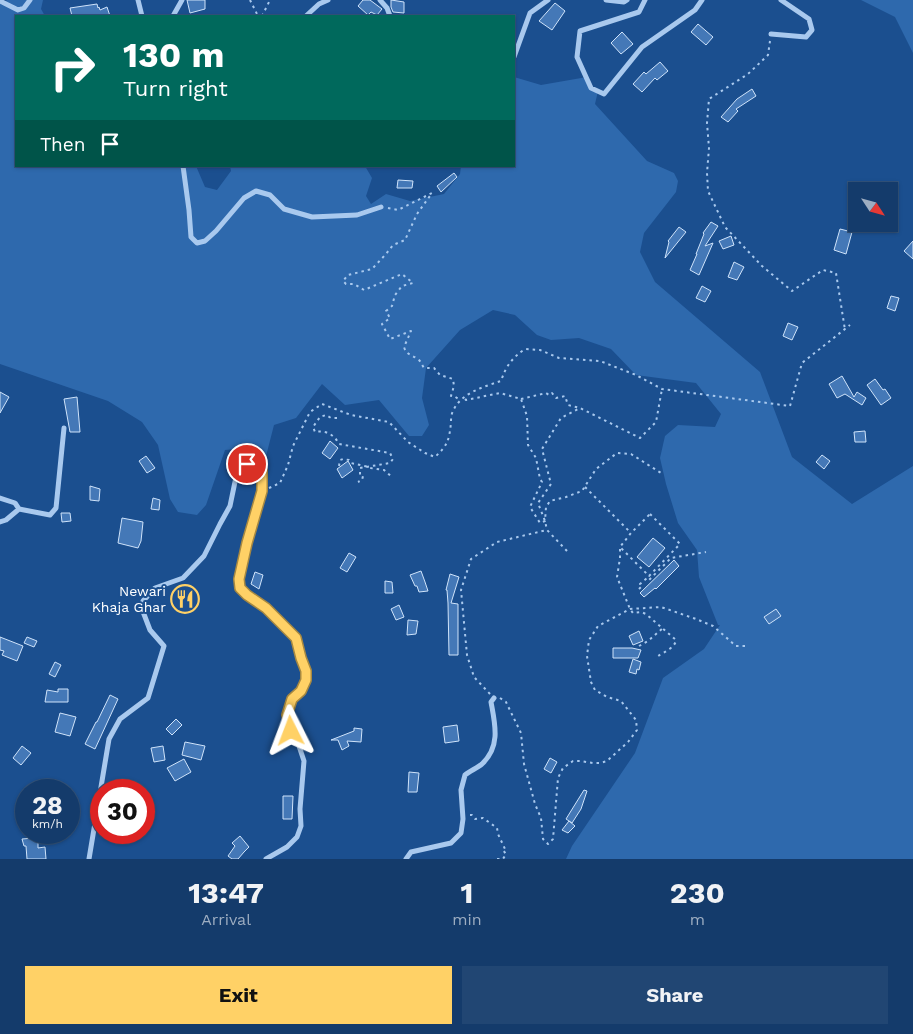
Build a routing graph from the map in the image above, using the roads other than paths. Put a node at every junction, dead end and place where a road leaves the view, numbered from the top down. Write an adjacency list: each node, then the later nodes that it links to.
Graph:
1 (30, 0): 12 (street)
2 (138, 0): 13 (street)
3 (182, 0): 14 (street)
4 (328, 0): 15 (street)
5 (380, 0): 16 (street)
6 (548, 0): 18 (street)
7 (606, 0): 8 (street)
8 (627, 0)
9 (645, 0): 10 (street)
10 (702, 0)
11 (781, 0): 17 (street)
12 (0, 1)
13 (142, 15)
14 (174, 15)
15 (307, 15)
16 (390, 15)
17 (771, 34)
18 (515, 54)
19 (183, 167): 20 (street)
20 (381, 207)
21 (64, 428): 23 (street)
22 (0, 498): 23 (street)
23 (19, 509): 24 (street)
24 (0, 522)
25 (494, 698): 28 (street)
26 (89, 859): 27 (street)
27 (266, 859)
28 (406, 859)

